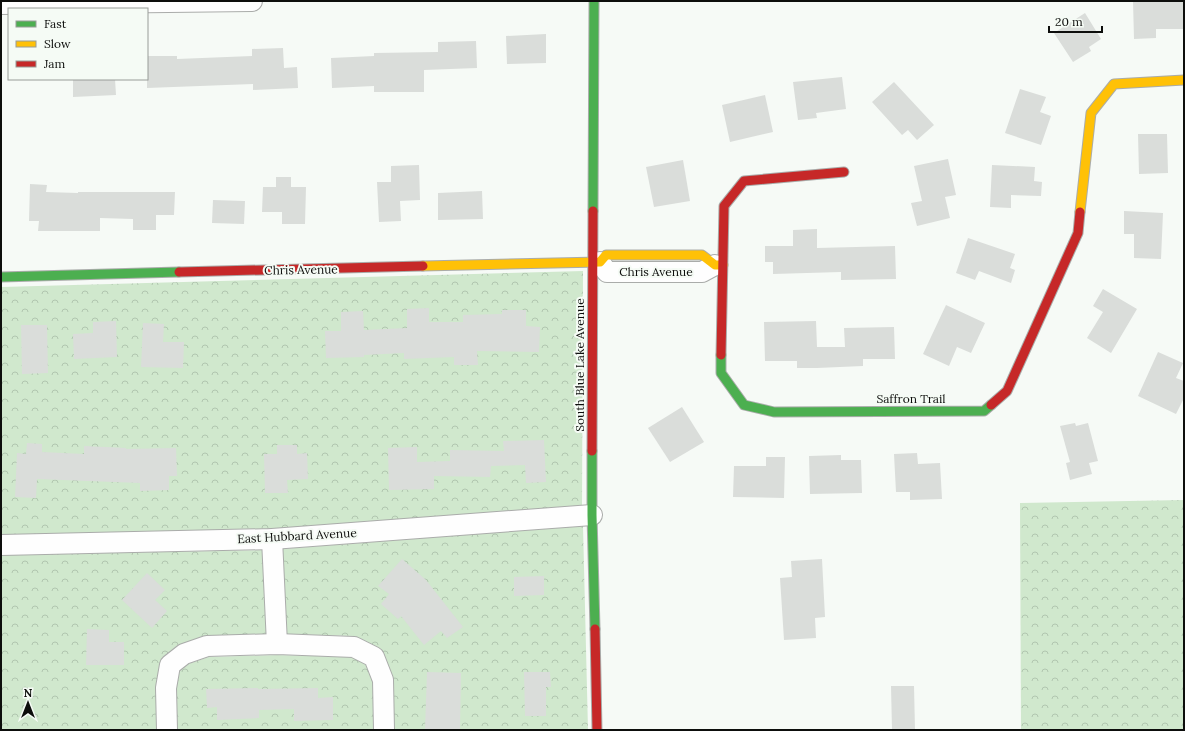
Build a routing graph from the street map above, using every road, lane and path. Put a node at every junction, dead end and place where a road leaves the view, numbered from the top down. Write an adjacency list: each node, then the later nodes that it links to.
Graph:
1 (252, 1): 3 (street)
2 (594, 1): 7 (street, South Blue Lake Avenue)
3 (54, 2): 4 (street)
4 (1, 4)
5 (1184, 80): 8 (street, Saffron Trail)
6 (844, 172): 8 (street, Saffron Trail)
7 (596, 262): 8 (street, Chris Avenue); 9 (street, Chris Avenue); 10 (street, South Blue Lake Avenue)
8 (719, 265)
9 (1, 277)
10 (592, 515): 11 (street, East Hubbard Avenue); 16 (street, South Blue Lake Avenue)
11 (272, 539): 12 (street, East Hubbard Avenue); 13 (street)
12 (1, 545)
13 (277, 644): 14 (street); 15 (street)
14 (167, 730)
15 (384, 730)
16 (597, 730)

